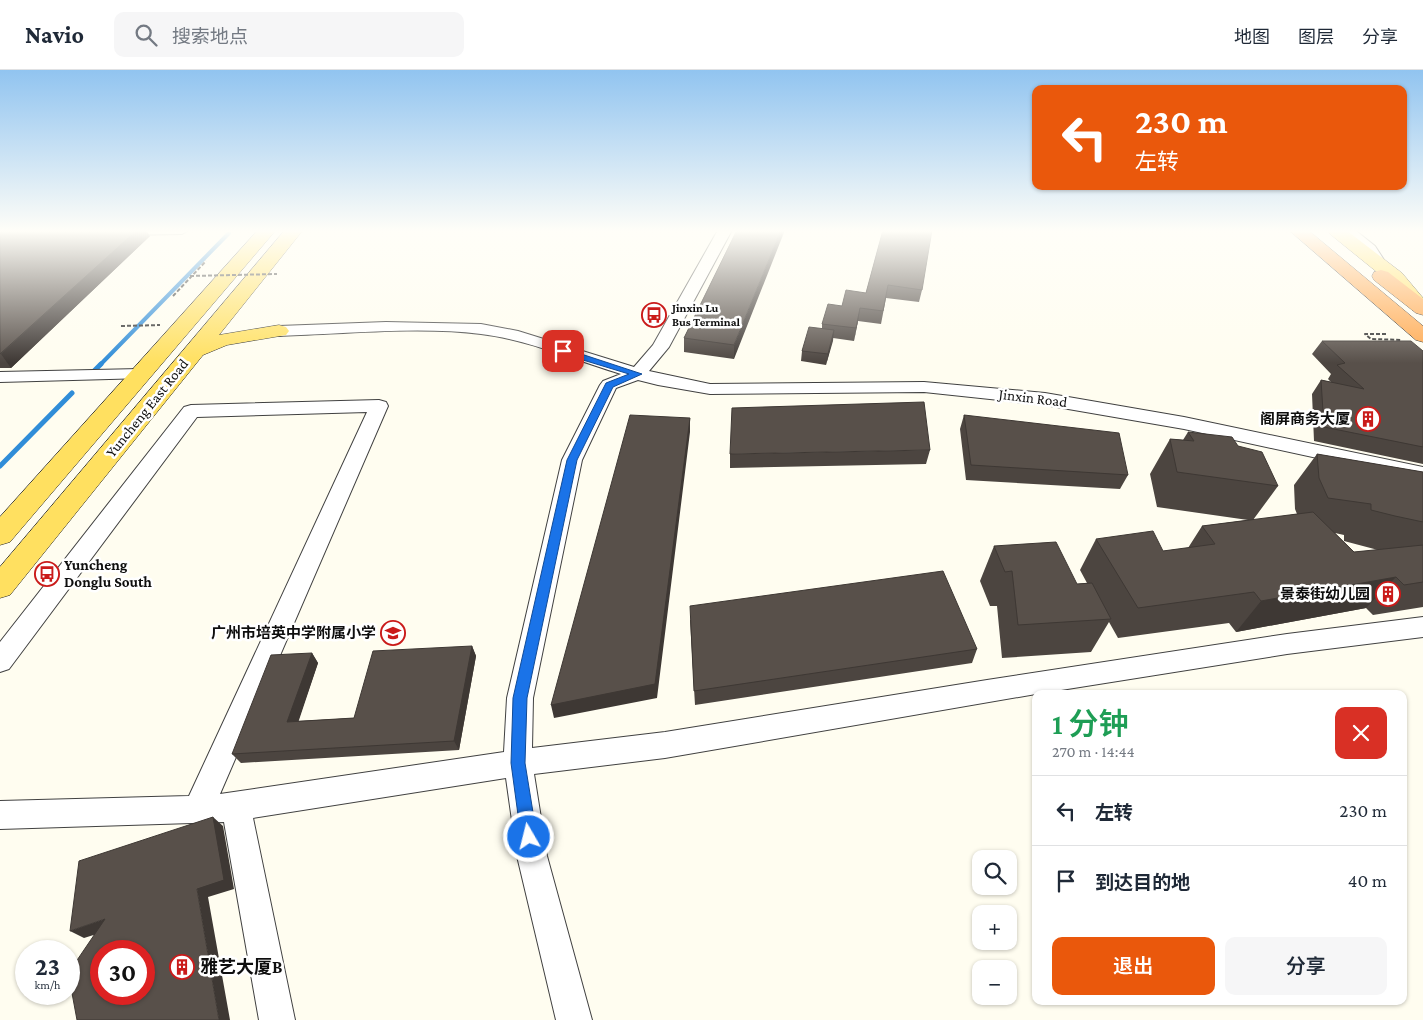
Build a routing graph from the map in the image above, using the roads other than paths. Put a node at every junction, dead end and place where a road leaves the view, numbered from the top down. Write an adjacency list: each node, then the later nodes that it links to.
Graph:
1 (228, 274): 15 (main road, Yuncheng East Road)
2 (266, 274): 9 (main road, Yuncheng East Road)
3 (688, 274): 13 (street)
4 (700, 274): 13 (street)
5 (1350, 274): 11 (highway)
6 (1378, 274): 8 (highway)
7 (1392, 274): 8 (main road)
8 (1421, 307)
9 (225, 314): 10 (main road); 12 (main road, Yuncheng East Road)
10 (279, 331): 12 (main road); 13 (street, Jinxin Road)
11 (1423, 336)
12 (193, 352): 19 (main road, Yuncheng East Road)
13 (637, 374): 17 (street, Jinxin Road); 22 (street)
14 (0, 377): 15 (street)
15 (135, 380): 16 (street); 18 (main road, Yuncheng East Road)
16 (0, 390)
17 (1423, 474)
18 (0, 535)
19 (0, 587)
20 (1423, 627): 22 (street)
21 (0, 662): 24 (street)
22 (518, 763): 23 (street); 27 (street)
23 (236, 807): 24 (street); 26 (street)
24 (198, 810): 25 (street)
25 (0, 815)
26 (277, 1020)
27 (574, 1020)

